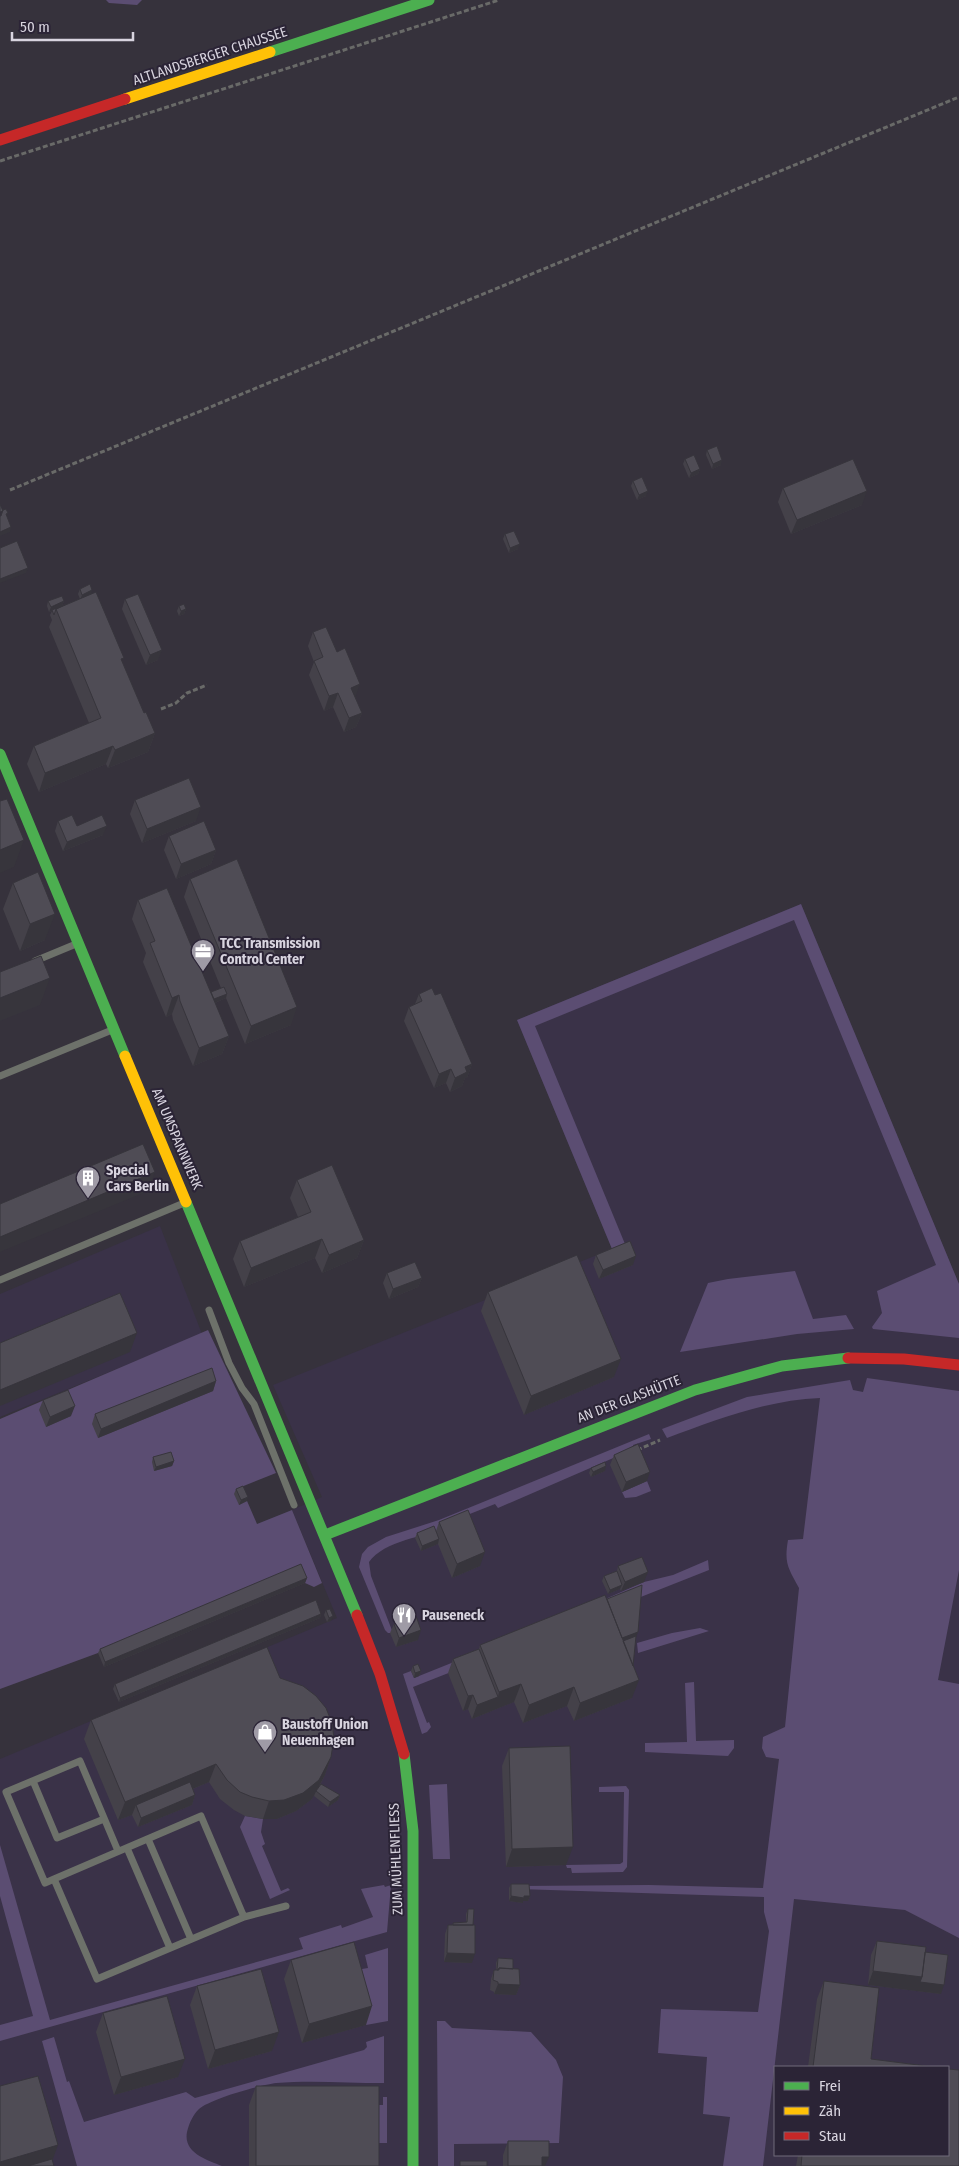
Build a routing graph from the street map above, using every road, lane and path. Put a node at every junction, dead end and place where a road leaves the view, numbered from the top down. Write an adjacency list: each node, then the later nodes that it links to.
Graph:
1 (429, 0): 4 (street, ALTLANDSBERGER CHAUSSEE)
2 (499, 0): 5 (path)
3 (959, 97): 6 (path)
4 (0, 140)
5 (0, 161)
6 (10, 490)
7 (206, 685): 8 (path)
8 (161, 709)
9 (0, 754): 10 (street, AM UMSPANNWERK)
10 (79, 943): 11 (lane); 12 (street, AM UMSPANNWERK)
11 (26, 964)
12 (115, 1029): 13 (lane); 14 (street, AM UMSPANNWERK)
13 (0, 1076)
14 (187, 1202): 15 (lane); 21 (street, AM UMSPANNWERK)
15 (0, 1280)
16 (209, 1310): 20 (lane)
17 (959, 1365): 21 (street, AN DER GLASHÜTTE)
18 (660, 1440): 19 (path)
19 (634, 1451)
20 (294, 1506)
21 (325, 1535): 32 (street, ZUM MÜHLENFLIESS)
22 (33, 1781): 23 (lane); 23 (lane); 27 (lane)
23 (104, 1818): 26 (lane)
24 (148, 1838): 25 (lane); 29 (lane); 30 (lane)
25 (126, 1848): 26 (lane); 31 (lane)
26 (118, 1851): 27 (lane)
27 (54, 1879): 31 (lane)
28 (286, 1906): 29 (lane)
29 (244, 1917): 30 (lane)
30 (191, 1939): 31 (lane)
31 (170, 1948)
32 (413, 2166)

